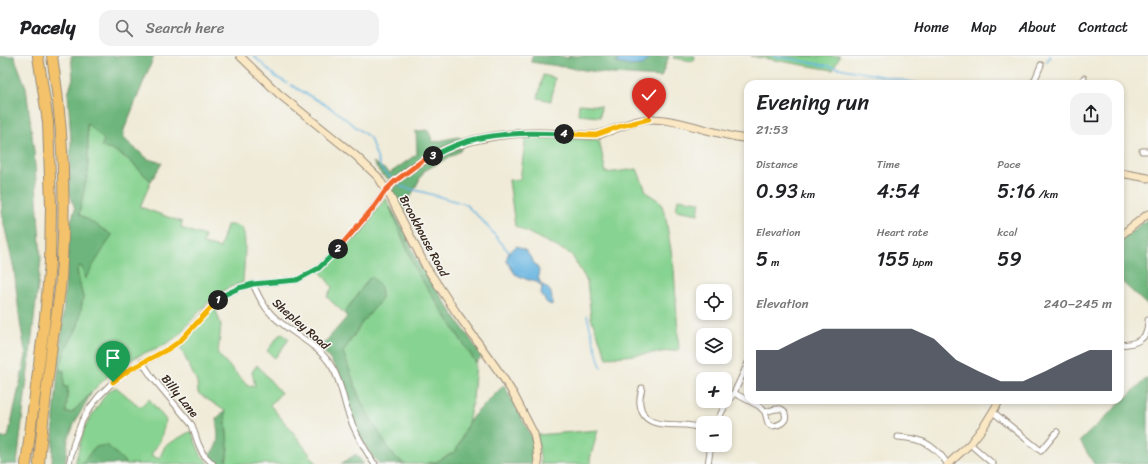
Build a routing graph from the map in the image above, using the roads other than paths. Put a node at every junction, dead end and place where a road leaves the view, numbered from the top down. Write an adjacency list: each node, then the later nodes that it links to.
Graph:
1 (38, 56): 32 (highway)
2 (52, 56): 33 (highway)
3 (240, 56): 8 (street, Brookhouse Road)
4 (1041, 65): 5 (street)
5 (1035, 80)
6 (744, 138): 10 (street)
7 (1124, 174): 9 (street)
8 (378, 177): 10 (street); 11 (street, Brookhouse Road)
9 (1148, 178)
10 (394, 182): 11 (street)
11 (386, 190): 14 (street); 37 (street, Brookhouse Road)
12 (1148, 214): 13 (street)
13 (1124, 233)
14 (253, 284): 17 (street); 36 (street, Shepley Road)
15 (1148, 320): 16 (street)
16 (1124, 344)
17 (142, 362): 34 (street); 35 (street, Billy Lane)
18 (744, 372): 20 (street)
19 (642, 388): 27 (street)
20 (734, 393): 21 (street); 26 (street)
21 (744, 398)
22 (755, 404): 24 (street)
23 (998, 404): 25 (street)
24 (765, 412)
25 (993, 412): 28 (street); 30 (street)
26 (720, 416)
27 (696, 427)
28 (1057, 432)
29 (898, 437): 39 (street)
30 (970, 444): 39 (street); 40 (street)
31 (710, 452): 38 (street)
32 (26, 464)
33 (39, 464)
34 (69, 464)
35 (213, 464)
36 (376, 464)
37 (538, 464)
38 (708, 464)
39 (948, 464)
40 (993, 464)

